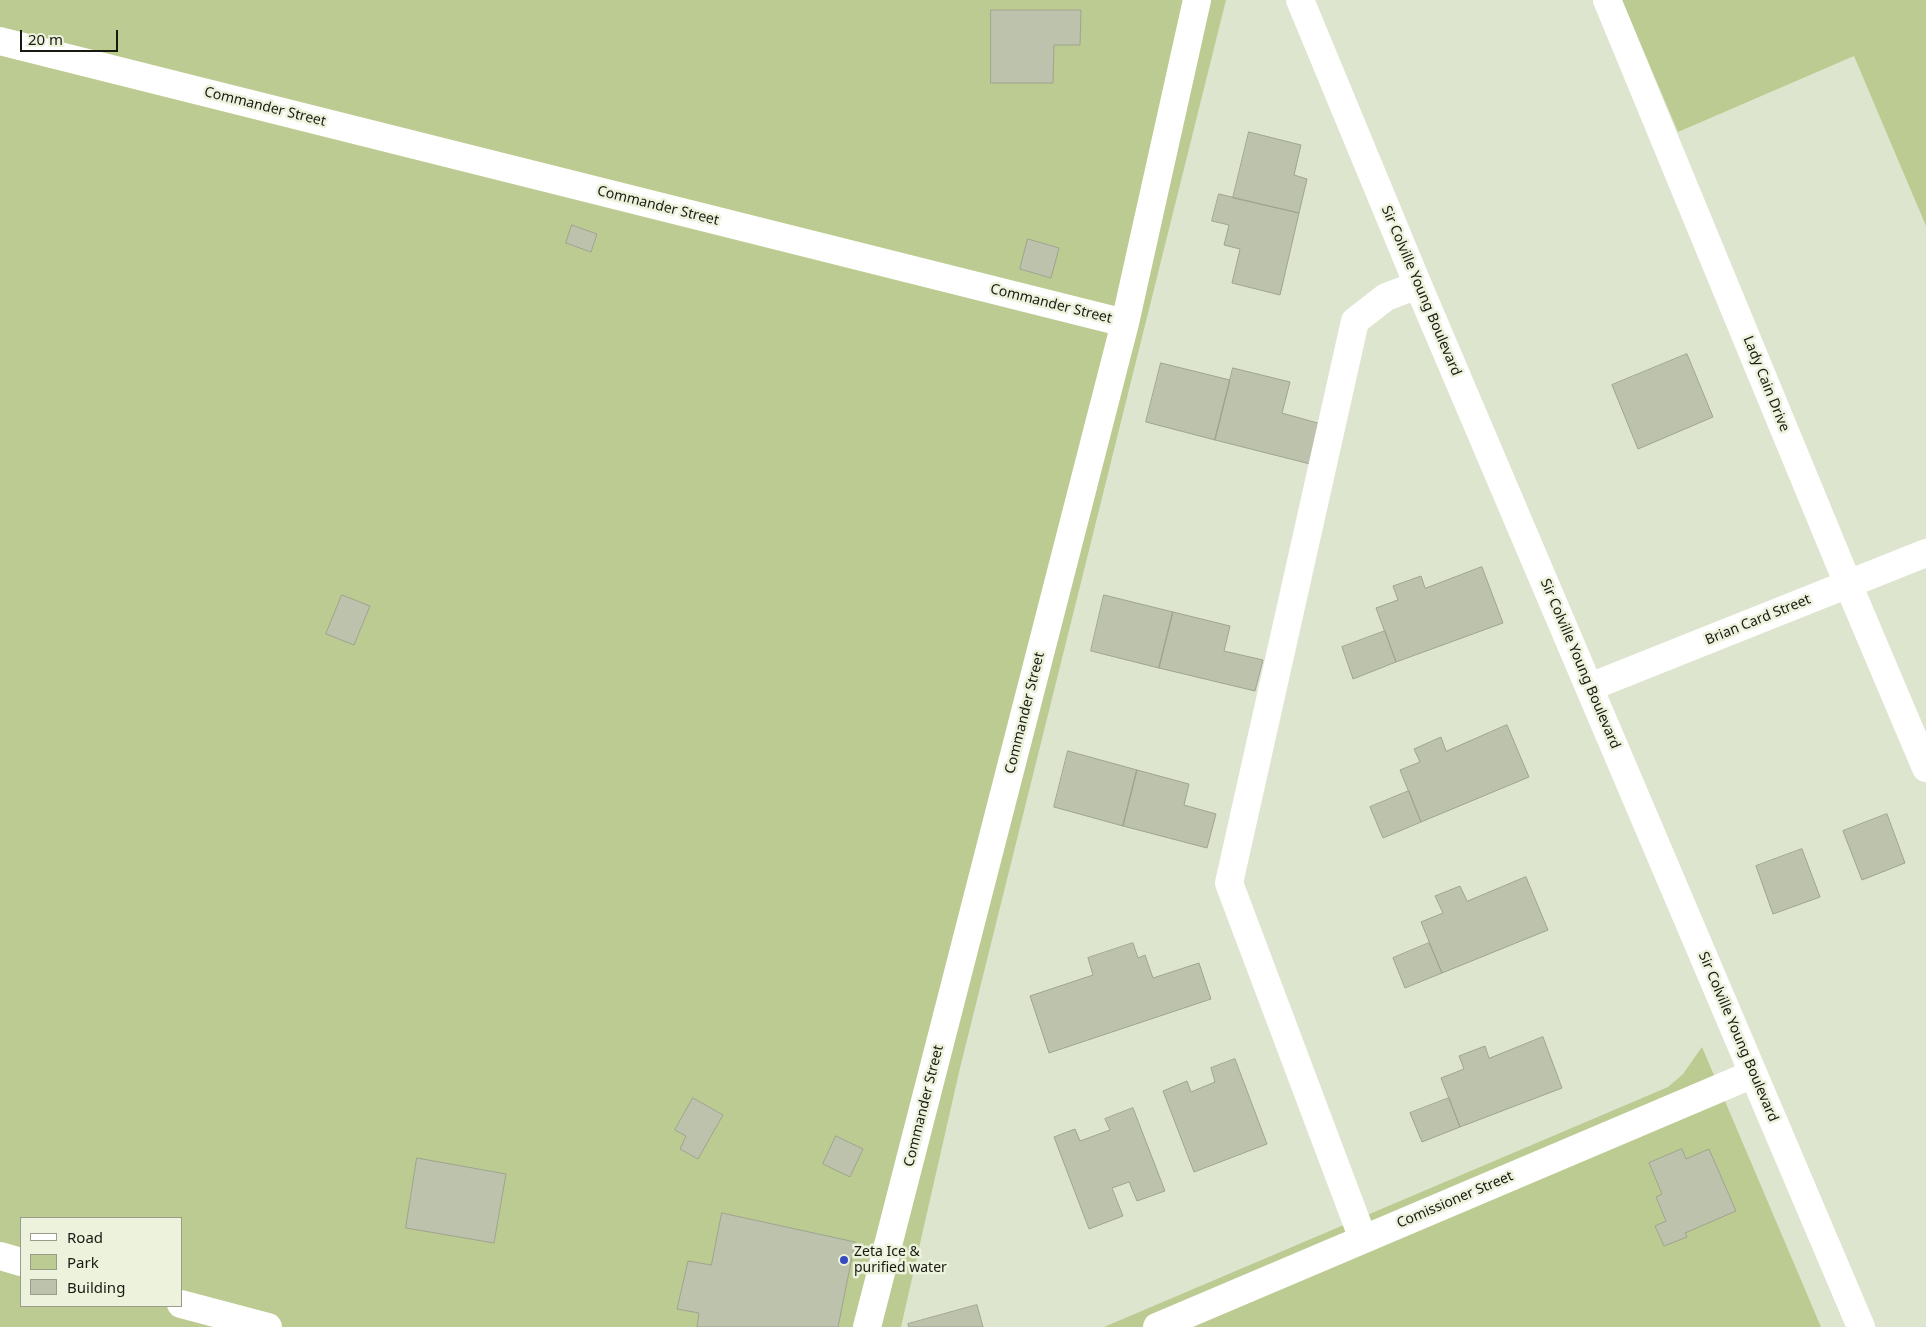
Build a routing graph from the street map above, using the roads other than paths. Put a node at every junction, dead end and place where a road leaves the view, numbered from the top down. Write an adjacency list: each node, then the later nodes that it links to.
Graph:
1 (1197, 0): 6 (street)
2 (1300, 0): 5 (street, Sir Colville Young Boulevard)
3 (1607, 0): 8 (street, Lady Cain Drive)
4 (0, 41): 6 (street, Commander Street)
5 (1418, 285): 9 (street, Sir Colville Young Boulevard); 12 (street)
6 (1125, 323): 17 (street, Commander Street)
7 (1926, 553): 8 (street, Brian Card Street)
8 (1848, 584): 9 (street, Brian Card Street); 10 (street, Lady Cain Drive)
9 (1590, 687): 11 (street, Sir Colville Young Boulevard)
10 (1926, 768)
11 (1753, 1074): 12 (street, Comissioner Street); 19 (street, Sir Colville Young Boulevard)
12 (1364, 1239): 18 (street, Comissioner Street)
13 (0, 1256): 14 (street)
14 (20, 1262)
15 (182, 1304): 16 (street)
16 (268, 1327)
17 (867, 1327)
18 (1156, 1327)
19 (1861, 1327)

